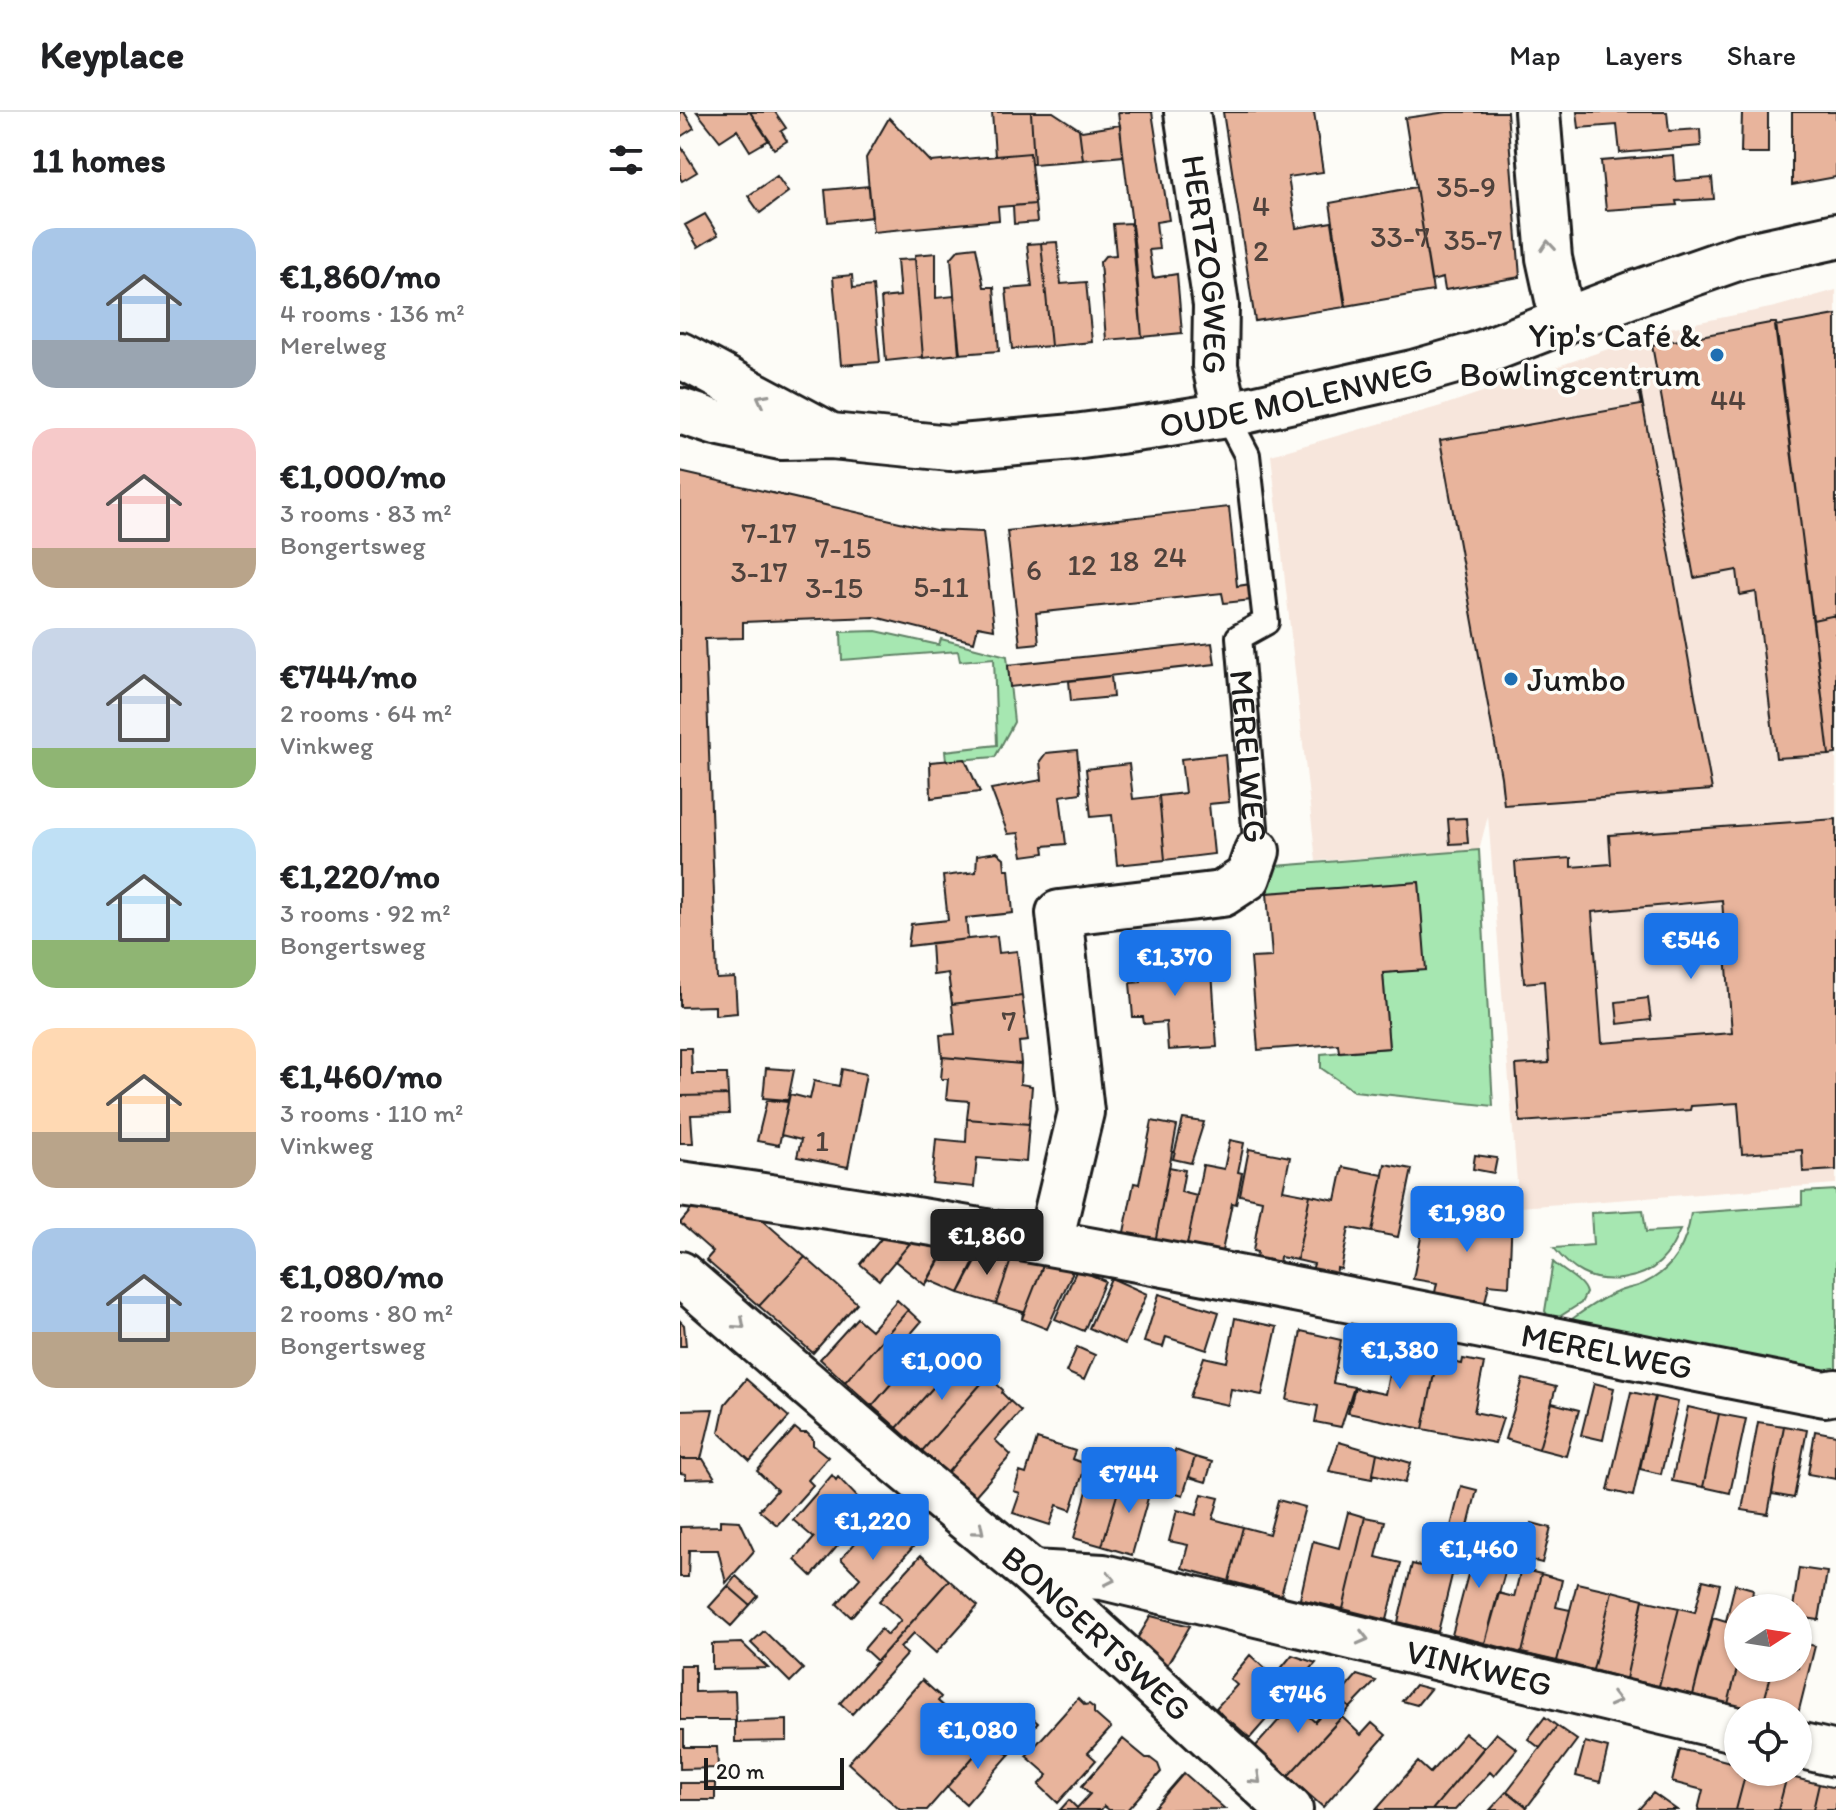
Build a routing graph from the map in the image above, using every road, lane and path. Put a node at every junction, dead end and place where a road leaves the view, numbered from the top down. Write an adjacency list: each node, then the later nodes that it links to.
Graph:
1 (1187, 112): 7 (street, HERTZOGWEG)
2 (1537, 112): 4 (street, one-way to 2)
3 (1836, 236): 4 (street, OUDE MOLENWEG)
4 (1563, 322): 7 (street, OUDE MOLENWEG)
5 (681, 356): 8 (street, OUDE MOLENWEG, one-way to 5)
6 (680, 411): 8 (street, OUDE MOLENWEG)
7 (1226, 415): 8 (street, OUDE MOLENWEG); 9 (lane, MERELWEG)
8 (831, 436)
9 (1257, 851): 11 (street, MERELWEG)
10 (680, 1184): 11 (street, MERELWEG)
11 (1050, 1241): 13 (street, MERELWEG)
12 (680, 1274): 14 (street, BONGERTSWEG, one-way to 14)
13 (1836, 1392)
14 (1032, 1573): 15 (street, VINKWEG, one-way to 15); 18 (street, BONGERTSWEG, one-way to 18)
15 (1724, 1727)
16 (1812, 1748): 17 (street)
17 (1836, 1754)
18 (1290, 1810)

